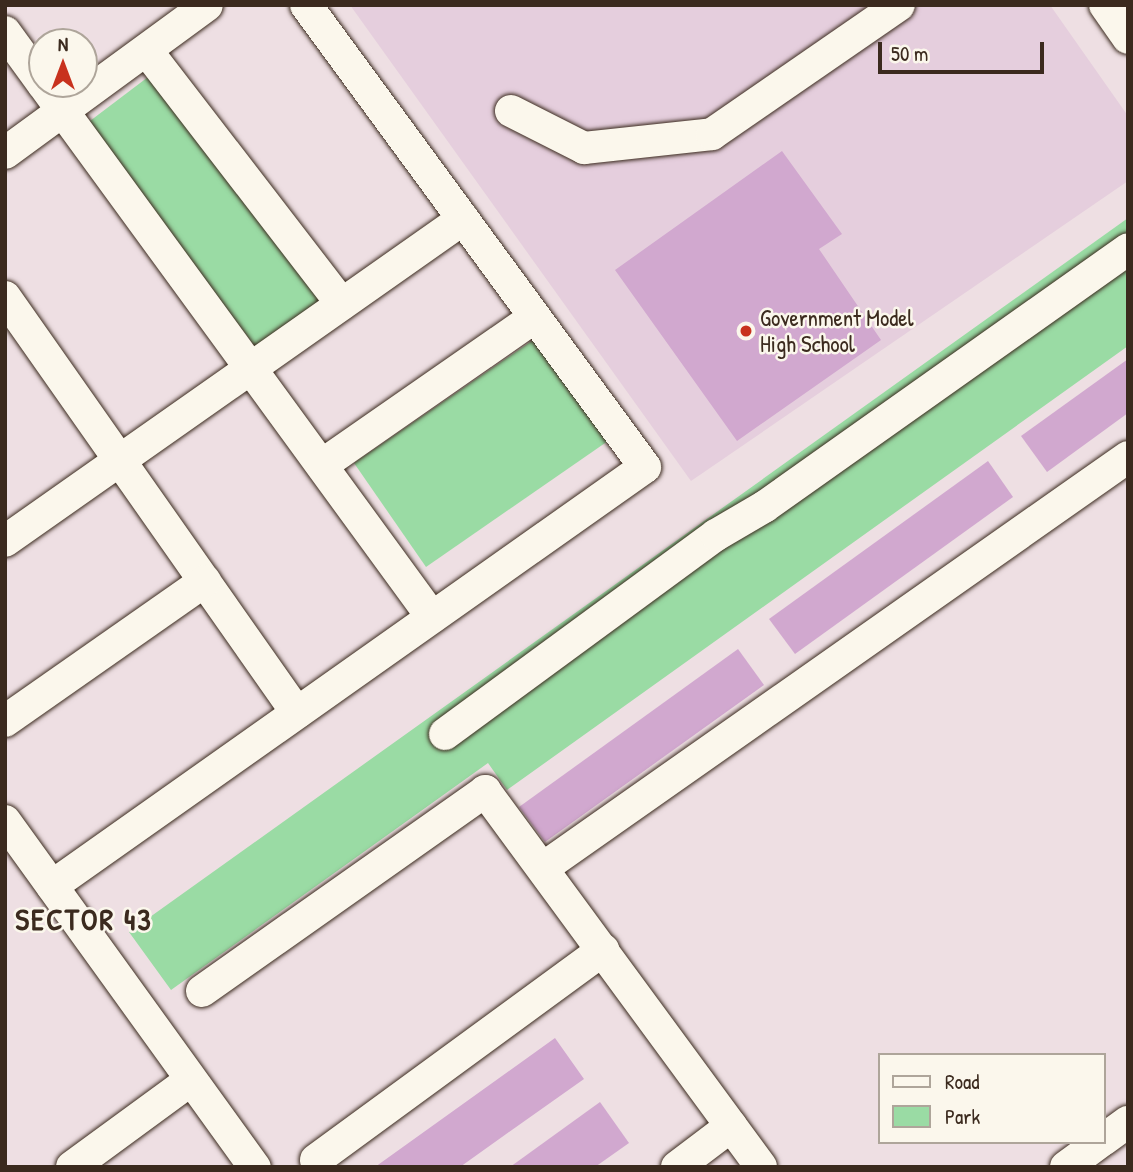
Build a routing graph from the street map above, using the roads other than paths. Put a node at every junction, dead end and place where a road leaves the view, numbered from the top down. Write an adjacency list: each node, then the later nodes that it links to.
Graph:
1 (207, 5): 7 (street)
2 (306, 5): 13 (street)
3 (899, 5): 10 (street)
4 (1105, 5): 6 (street)
5 (5, 32): 8 (street)
6 (1128, 38)
7 (147, 51): 11 (street); 16 (street)
8 (28, 64)
9 (53, 98): 11 (street)
10 (511, 111)
11 (63, 112): 12 (street); 18 (street)
12 (5, 153)
13 (463, 219): 16 (street); 17 (street)
14 (1128, 249): 27 (street)
15 (5, 297): 20 (street)
16 (342, 304): 18 (street)
17 (535, 317): 21 (street); 24 (street)
18 (251, 368): 20 (street); 21 (street)
19 (1128, 457): 29 (street)
20 (120, 460): 22 (street); 23 (street)
21 (322, 465): 24 (street)
22 (5, 541)
23 (205, 581): 25 (street); 26 (street)
24 (432, 617): 25 (street)
25 (297, 713): 30 (street)
26 (5, 722)
27 (445, 734)
28 (5, 821): 30 (street)
29 (543, 868): 31 (street); 32 (street)
30 (52, 886): 33 (street)
31 (603, 950): 35 (street); 38 (street)
32 (202, 992)
33 (191, 1080): 39 (street); 40 (street)
34 (1128, 1122): 36 (street)
35 (731, 1126): 41 (street); 42 (street)
36 (1105, 1139)
37 (1098, 1144): 43 (street)
38 (316, 1160)
39 (72, 1167)
40 (255, 1167)
41 (677, 1167)
42 (761, 1167)
43 (1066, 1167)

